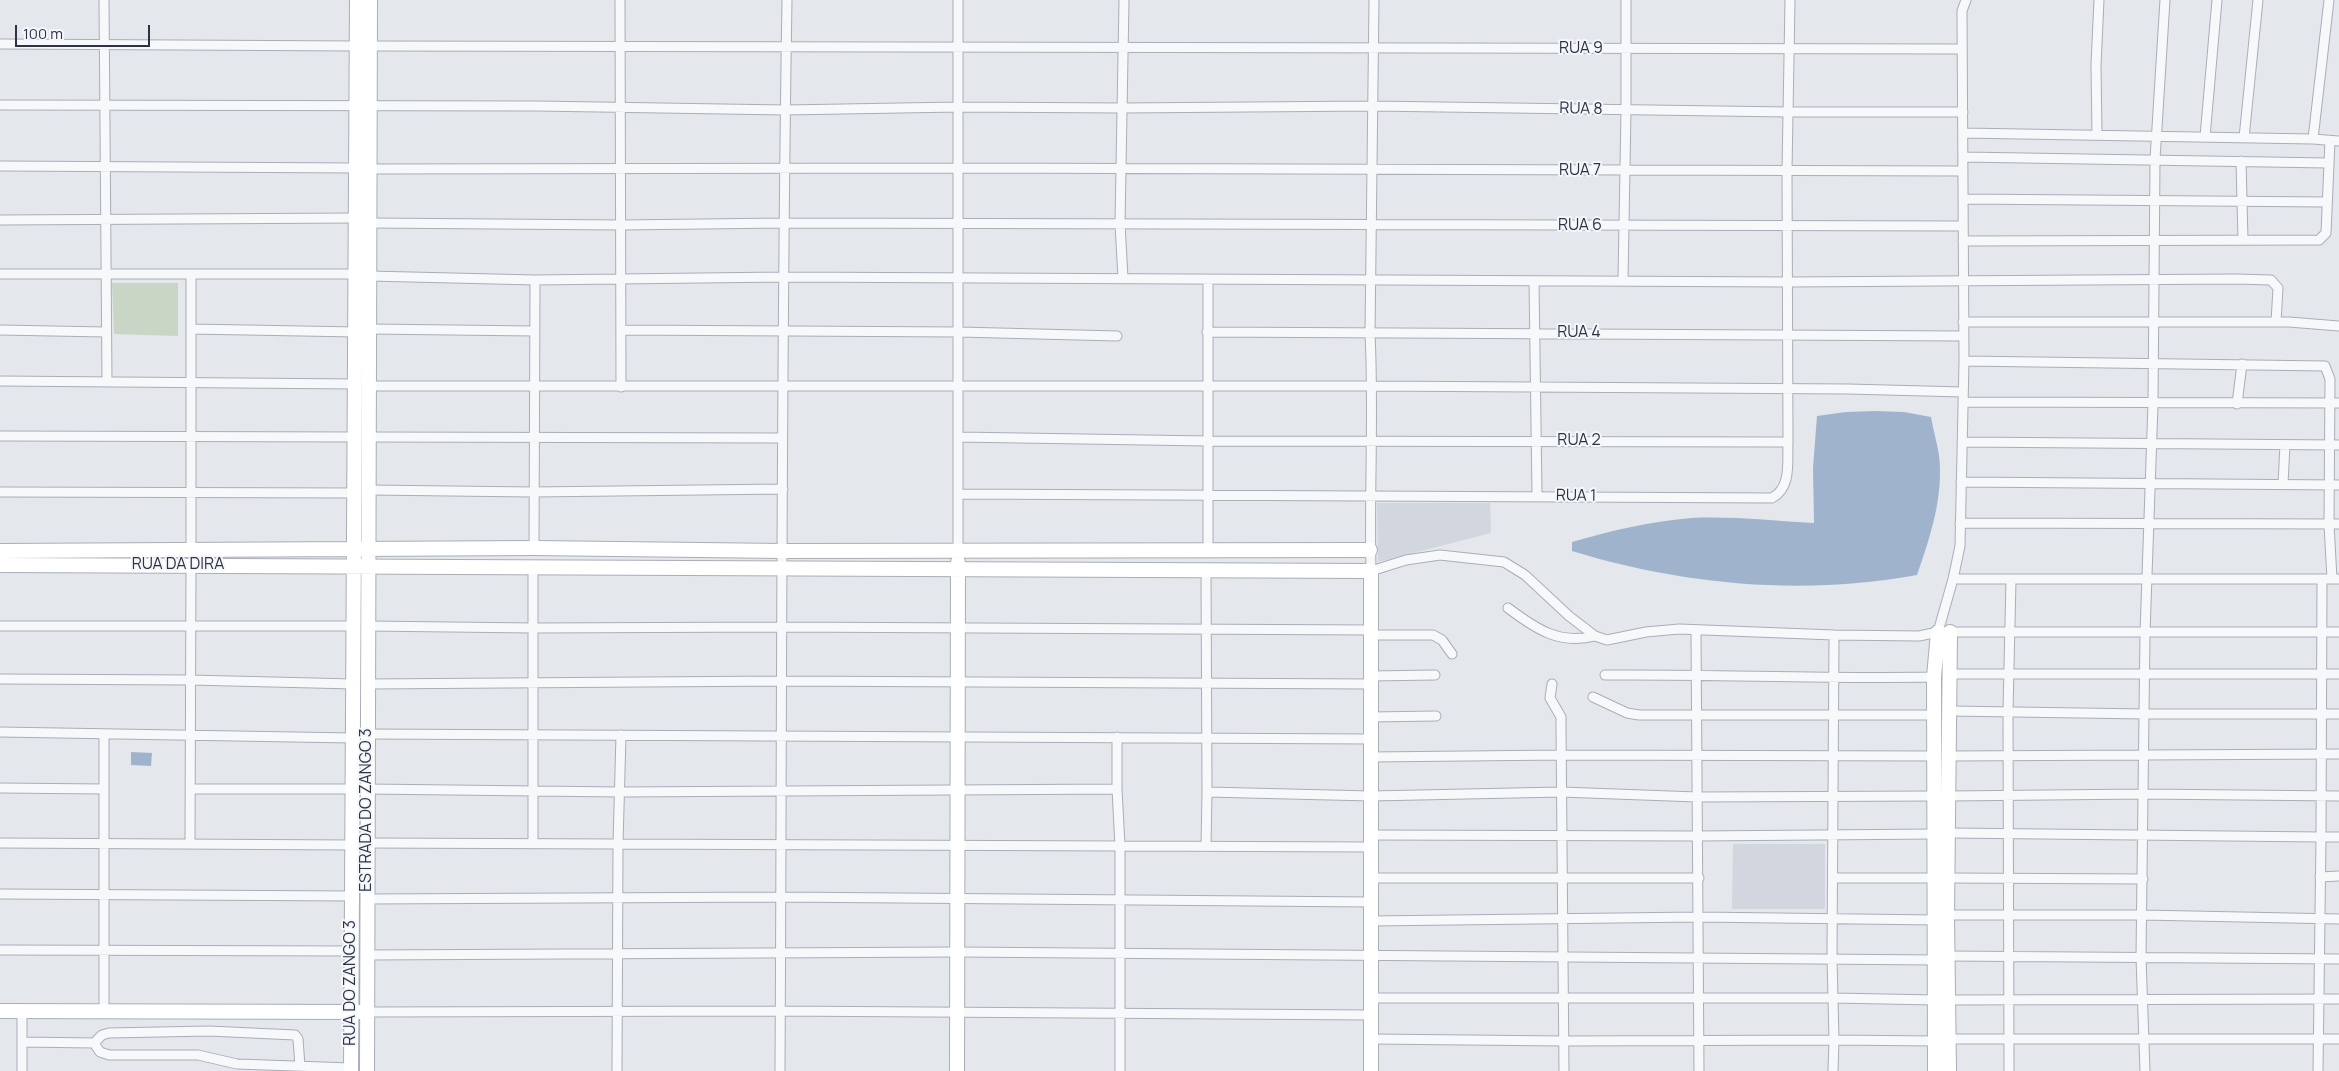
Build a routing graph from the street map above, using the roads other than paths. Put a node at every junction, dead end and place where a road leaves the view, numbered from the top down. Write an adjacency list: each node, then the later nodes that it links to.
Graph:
1 (104, 0): 18 (street)
2 (357, 0): 19 (street)
3 (370, 0): 19 (street)
4 (620, 0): 20 (street)
5 (786, 0): 21 (street)
6 (958, 0): 22 (street)
7 (1124, 0): 23 (street)
8 (1374, 0): 26 (street)
9 (1626, 0): 24 (street)
10 (1790, 0): 25 (street)
11 (1966, 0): 27 (street)
12 (2099, 0): 40 (street)
13 (2166, 0): 41 (street)
14 (2217, 0): 42 (street)
15 (2258, 0): 43 (street)
16 (2329, 0): 44 (street)
17 (0, 44): 18 (street, RUA 9)
18 (104, 44): 19 (street, RUA 9); 29 (street)
19 (363, 46): 20 (street, RUA 9); 31 (street)
20 (620, 47): 21 (street, RUA 9); 32 (street)
21 (786, 47): 22 (street, RUA 9); 35 (street)
22 (958, 47): 23 (street, RUA 9); 33 (street)
23 (1124, 47): 26 (street, RUA 9); 34 (street)
24 (1626, 48): 25 (street, RUA 9); 26 (street, RUA 9); 36 (street)
25 (1788, 48): 27 (street, RUA 9); 37 (street)
26 (1374, 49): 30 (street)
27 (1962, 49): 38 (street)
28 (0, 105): 29 (street, RUA 8)
29 (105, 106): 31 (street, RUA 8); 51 (street)
30 (1373, 106): 34 (street, RUA 8); 36 (street, RUA 8); 57 (street)
31 (363, 107): 32 (street, RUA 8); 55 (street)
32 (620, 107): 35 (street, RUA 8); 56 (street)
33 (958, 107): 34 (street, RUA 8); 35 (street, RUA 8); 53 (street)
34 (1123, 108): 54 (street)
35 (786, 110): 52 (street)
36 (1626, 110): 37 (street, RUA 8); 58 (street)
37 (1788, 112): 38 (street, RUA 8); 59 (street)
38 (1963, 112): 39 (street)
39 (1963, 132): 40 (street); 46 (street)
40 (2097, 134): 41 (street)
41 (2157, 136): 42 (street); 47 (street)
42 (2205, 137): 43 (street)
43 (2244, 138): 44 (street)
44 (2313, 139): 45 (street)
45 (2334, 141): 49 (street)
46 (1963, 157): 47 (street); 60 (street)
47 (2156, 159): 48 (street); 62 (street)
48 (2241, 161): 49 (street); 63 (street)
49 (2328, 163): 64 (street)
50 (0, 166): 51 (street, RUA 7)
51 (105, 166): 55 (street, RUA 7); 67 (street)
52 (785, 168): 53 (street, RUA 7); 56 (street, RUA 7); 69 (street)
53 (958, 168): 54 (street, RUA 7); 73 (street)
54 (1121, 168): 57 (street, RUA 7); 70 (street)
55 (363, 169): 56 (street, RUA 7); 65 (street); 68 (street)
56 (621, 170): 72 (street)
57 (1373, 170): 58 (street, RUA 7); 71 (street)
58 (1624, 171): 59 (street, RUA 7); 74 (street)
59 (1787, 171): 60 (street, RUA 7); 75 (street)
60 (1963, 171): 61 (street)
61 (1963, 199): 62 (street); 76 (street)
62 (2156, 200): 63 (street); 79 (street)
63 (2243, 201): 64 (street); 77 (street)
64 (2327, 202): 77 (street)
65 (356, 218): 67 (street); 83 (street)
66 (0, 220): 67 (street)
67 (106, 220): 81 (street)
68 (370, 222): 72 (street, RUA 6); 83 (street)
69 (784, 223): 72 (street, RUA 6); 73 (street, RUA 6); 84 (street)
70 (1120, 224): 71 (street, RUA 6); 73 (street, RUA 6); 87 (street)
71 (1372, 224): 74 (street, RUA 6); 91 (street)
72 (621, 225): 86 (street)
73 (958, 225): 85 (street)
74 (1623, 226): 75 (street, RUA 6); 93 (street)
75 (1787, 226): 76 (street, RUA 6); 95 (street)
76 (1963, 226): 78 (street)
77 (2243, 240): 79 (street)
78 (1963, 241): 79 (street); 94 (street)
79 (2155, 241): 89 (street)
80 (0, 274): 81 (street)
81 (106, 274): 82 (street); 105 (street)
82 (191, 274): 83 (street); 100 (street)
83 (362, 275): 90 (street); 102 (street, ESTRADA DO ZANGO 3)
84 (784, 277): 85 (street); 86 (street); 106 (street)
85 (958, 277): 87 (street); 107 (street)
86 (621, 278): 90 (street); 103 (street)
87 (1123, 278): 88 (street)
88 (1208, 279): 91 (street); 108 (street)
89 (2155, 279): 94 (street); 97 (street); 98 (street)
90 (535, 280): 104 (street)
91 (1372, 280): 92 (street); 110 (street)
92 (1534, 281): 93 (street); 109 (street)
93 (1623, 281): 95 (street)
94 (1963, 281): 95 (street); 96 (street)
95 (1788, 282): 111 (street)
96 (1962, 322): 97 (street); 113 (street)
97 (2154, 322): 98 (street); 115 (street)
98 (2276, 322): 99 (street)
99 (2339, 326)
100 (191, 329): 102 (street); 118 (street)
101 (0, 330): 105 (street)
102 (363, 330): 104 (street); 121 (street, ESTRADA DO ZANGO 3)
103 (621, 330): 106 (street); 126 (street)
104 (534, 331): 122 (street)
105 (106, 332): 119 (street)
106 (784, 332): 107 (street); 120 (street)
107 (959, 332): 112 (street); 123 (street)
108 (1207, 332): 110 (street, RUA 4); 124 (street)
109 (1535, 333): 110 (street, RUA 4); 111 (street, RUA 4); 127 (street)
110 (1370, 334): 125 (street)
111 (1788, 334): 113 (street, RUA 4); 128 (street)
112 (1118, 336)
113 (1963, 336): 114 (street)
114 (1964, 361): 115 (street); 129 (street)
115 (2154, 364): 116 (street); 131 (street)
116 (2242, 364): 130 (street); 132 (street)
117 (0, 381): 119 (street)
118 (191, 381): 119 (street); 121 (street); 134 (street)
119 (107, 382)
120 (783, 384): 123 (street); 126 (street); 136 (street)
121 (363, 385): 122 (street); 135 (street, ESTRADA DO ZANGO 3)
122 (534, 385): 126 (street); 138 (street)
123 (959, 385): 124 (street); 137 (street)
124 (1208, 386): 125 (street); 140 (street)
125 (1372, 386): 127 (street); 139 (street)
126 (621, 387)
127 (1536, 388): 128 (street); 141 (street)
128 (1788, 389): 129 (street); 142 (street)
129 (1963, 397): 131 (street); 143 (street)
130 (2335, 403): 132 (street); 145 (street)
131 (2153, 404): 132 (street); 144 (street)
132 (2237, 404)
133 (0, 436): 134 (street)
134 (191, 436): 135 (street); 154 (street)
135 (362, 437): 138 (street); 155 (street, ESTRADA DO ZANGO 3)
136 (782, 438): 138 (street); 152 (street)
137 (958, 438): 140 (street, RUA 2); 157 (street)
138 (534, 439): 156 (street)
139 (1370, 440): 140 (street, RUA 2); 141 (street, RUA 2); 160 (street)
140 (1208, 441): 158 (street)
141 (1536, 441): 142 (street, RUA 2); 159 (street)
142 (1788, 442): 159 (street, RUA 1)
143 (1962, 442): 144 (street); 148 (street)
144 (2151, 444): 147 (street); 149 (street)
145 (2329, 444): 146 (street); 147 (street); 151 (street)
146 (2339, 444)
147 (2285, 445): 150 (street)
148 (1961, 482): 149 (street); 161 (street)
149 (2150, 483): 150 (street); 162 (street)
150 (2283, 484): 151 (street)
151 (2334, 485): 163 (street)
152 (783, 489): 156 (street); 171 (street)
153 (0, 492): 154 (street)
154 (191, 492): 155 (street); 172 (street)
155 (362, 492): 156 (street); 166 (street, ESTRADA DO ZANGO 3)
156 (533, 492): 165 (street)
157 (958, 494): 158 (street, RUA 1); 167 (street)
158 (1209, 494): 160 (street, RUA 1); 168 (street)
159 (1537, 495): 160 (street, RUA 1)
160 (1371, 496): 169 (street)
161 (1960, 523): 162 (street); 180 (street)
162 (2150, 524): 163 (street); 184 (street)
163 (2329, 524): 164 (street); 182 (street)
164 (2339, 524)
165 (534, 548): 166 (street, RUA DA DIRA); 171 (street, RUA DA DIRA)
166 (362, 549): 172 (street, RUA DA DIRA); 174 (street, ESTRADA DO ZANGO 3)
167 (958, 550): 168 (street, RUA DA DIRA); 171 (street, RUA DA DIRA); 177 (street)
168 (1208, 550): 169 (street, RUA DA DIRA)
169 (1370, 550): 179 (street)
170 (0, 551): 172 (street, RUA DA DIRA)
171 (783, 551): 176 (street)
172 (191, 558): 173 (street, RUA DA DIRA); 174 (street, RUA DA DIRA); 187 (street)
173 (0, 565)
174 (362, 566): 175 (street, RUA DA DIRA); 188 (street, ESTRADA DO ZANGO 3)
175 (533, 566): 176 (street, RUA DA DIRA); 190 (street)
176 (783, 569): 177 (street, RUA DA DIRA); 189 (street)
177 (958, 570): 178 (street, RUA DA DIRA); 191 (street)
178 (1206, 571): 179 (street, RUA DA DIRA); 192 (street)
179 (1371, 571): 199 (street); 200 (street)
180 (1953, 579): 183 (street); 194 (street)
181 (2322, 579): 182 (street); 184 (street); 197 (street)
182 (2336, 579)
183 (2012, 580): 184 (street); 195 (street)
184 (2147, 580): 196 (street)
185 (1508, 608): 200 (street)
186 (0, 626): 187 (street)
187 (191, 626): 188 (street); 214 (street)
188 (362, 626): 190 (street); 219 (street, RUA DO ZANGO 3); 220 (street, ESTRADA DO ZANGO 3)
189 (782, 627): 190 (street); 191 (street); 216 (street)
190 (533, 628): 221 (street)
191 (958, 629): 192 (street); 217 (street)
192 (1205, 629): 199 (street); 218 (street)
193 (1696, 631): 200 (street); 201 (street); 204 (street)
194 (1944, 632): 195 (street); 201 (street); 205 (street); 211 (street)
195 (2010, 632): 196 (street); 203 (street)
196 (2145, 632): 197 (street); 210 (street)
197 (2320, 632): 198 (street); 206 (street)
198 (2339, 632)
199 (1371, 633): 202 (street); 215 (street)
200 (1595, 636)
201 (1834, 636): 213 (street)
202 (1452, 654)
203 (2010, 673): 205 (street); 210 (street); 225 (street)
204 (1697, 674): 209 (street); 213 (street); 226 (street)
205 (1950, 674): 224 (street)
206 (2320, 674): 207 (street); 210 (street); 229 (street)
207 (2339, 674)
208 (1435, 675): 215 (street)
209 (1605, 675)
210 (2145, 675): 228 (street)
211 (1934, 677): 213 (street); 231 (street)
212 (0, 679): 214 (street)
213 (1834, 679): 227 (street)
214 (190, 680): 219 (street); 239 (street)
215 (1371, 680): 218 (street); 232 (street)
216 (782, 681): 217 (street); 221 (street); 241 (street)
217 (958, 681): 218 (street); 240 (street)
218 (1206, 683): 244 (street)
219 (354, 684): 243 (street, RUA DO ZANGO 3)
220 (368, 684): 221 (street); 236 (street, ESTRADA DO ZANGO 3)
221 (534, 684): 237 (street)
222 (1552, 684): 249 (street)
223 (1593, 697): 226 (street)
224 (1950, 711): 225 (street); 253 (street)
225 (2008, 711): 228 (street); 254 (street)
226 (1698, 714): 227 (street); 250 (street)
227 (1832, 714): 231 (street); 246 (street)
228 (2145, 714): 229 (street); 251 (street)
229 (2321, 714): 230 (street); 247 (street)
230 (2339, 714)
231 (1935, 715): 252 (street)
232 (1371, 716): 233 (street); 245 (street)
233 (1436, 716)
234 (0, 732): 235 (street)
235 (104, 734): 239 (street); 257 (street)
236 (367, 734): 237 (street); 259 (street, ESTRADA DO ZANGO 3)
237 (534, 734): 238 (street); 262 (street)
238 (621, 735): 241 (street); 264 (street)
239 (190, 736): 243 (street); 258 (street)
240 (958, 736): 241 (street); 242 (street); 260 (street)
241 (782, 737): 263 (street)
242 (1117, 737): 244 (street); 261 (street)
243 (353, 738): 259 (street, RUA DO ZANGO 3)
244 (1207, 738): 245 (street); 265 (street)
245 (1371, 739): 255 (street)
246 (1832, 754): 250 (street); 252 (street); 268 (street)
247 (2321, 754): 248 (street); 251 (street); 272 (street)
248 (2339, 754)
249 (1561, 755): 250 (street); 255 (street); 266 (street)
250 (1698, 755): 274 (street)
251 (2144, 755): 254 (street); 267 (street)
252 (1935, 756): 271 (street)
253 (1950, 756): 254 (street); 271 (street)
254 (2009, 756): 269 (street)
255 (1371, 757): 270 (street)
256 (0, 788): 257 (street)
257 (104, 789): 285 (street)
258 (190, 789): 259 (street); 286 (street)
259 (360, 789): 262 (street); 287 (street, ESTRADA DO ZANGO 3); 291 (street, RUA DO ZANGO 3)
260 (958, 789): 261 (street); 263 (street); 292 (street)
261 (1117, 789): 293 (street)
262 (533, 790): 264 (street); 289 (street)
263 (782, 790): 264 (street); 288 (street)
264 (620, 792): 290 (street)
265 (1207, 792): 270 (street); 294 (street)
266 (1561, 792): 270 (street); 274 (street); 277 (street)
267 (2144, 794): 269 (street); 272 (street); 280 (street)
268 (1833, 795): 271 (street); 274 (street); 278 (street)
269 (2009, 795): 271 (street); 276 (street)
270 (1371, 796): 283 (street)
271 (1942, 796): 275 (street)
272 (2321, 796): 273 (street); 281 (street)
273 (2339, 796)
274 (1697, 797): 279 (street)
275 (1942, 833): 276 (street); 278 (street); 301 (street)
276 (2009, 834): 280 (street); 302 (street)
277 (1561, 835): 279 (street); 283 (street); 297 (street)
278 (1832, 835): 279 (street); 300 (street)
279 (1698, 836): 299 (street)
280 (2143, 836): 281 (street); 303 (street)
281 (2321, 837): 282 (street); 295 (street)
282 (2339, 837)
283 (1371, 841): 294 (street); 298 (street)
284 (0, 843): 285 (street)
285 (104, 843): 286 (street); 305 (street)
286 (190, 843): 291 (street)
287 (366, 843): 289 (street); 310 (street, ESTRADA DO ZANGO 3)
288 (781, 843): 290 (street); 292 (street); 307 (street)
289 (533, 844): 290 (street)
290 (618, 844): 308 (street)
291 (352, 845): 306 (street, RUA DO ZANGO 3)
292 (958, 845): 293 (street); 309 (street)
293 (1120, 846): 294 (street); 311 (street)
294 (1206, 846)
295 (2320, 876): 296 (street); 319 (street)
296 (2339, 876)
297 (1562, 877): 298 (street); 299 (street); 318 (street)
298 (1371, 878): 312 (street)
299 (1699, 878): 315 (street)
300 (1832, 878): 301 (street); 317 (street)
301 (1941, 878): 302 (street); 316 (street)
302 (2009, 878): 303 (street); 313 (street)
303 (2143, 878): 314 (street)
304 (0, 894): 305 (street)
305 (104, 894): 306 (street); 322 (street)
306 (352, 896): 324 (street, RUA DO ZANGO 3)
307 (782, 897): 308 (street); 309 (street); 329 (street)
308 (618, 898): 310 (street); 325 (street)
309 (958, 898): 311 (street); 326 (street)
310 (366, 899): 328 (street, ESTRADA DO ZANGO 3)
311 (1119, 900): 312 (street); 327 (street)
312 (1371, 902): 321 (street)
313 (2010, 915): 314 (street); 316 (street); 331 (street)
314 (2143, 915): 319 (street); 333 (street)
315 (1698, 917): 317 (street); 318 (street); 334 (street)
316 (1942, 917): 317 (street); 336 (street)
317 (1832, 918): 335 (street)
318 (1562, 919): 321 (street); 332 (street)
319 (2319, 919): 320 (street); 338 (street)
320 (2339, 919)
321 (1371, 921): 330 (street)
322 (104, 949): 323 (street); 324 (street); 350 (street)
323 (0, 950)
324 (352, 951): 352 (street, RUA DO ZANGO 3)
325 (618, 952): 328 (street); 329 (street); 354 (street)
326 (958, 952): 327 (street); 329 (street); 355 (street)
327 (1118, 954): 330 (street); 356 (street)
328 (367, 955): 353 (street, ESTRADA DO ZANGO 3)
329 (781, 955): 351 (street)
330 (1371, 956): 332 (street); 339 (street)
331 (2010, 956): 333 (street); 336 (street); 343 (street)
332 (1562, 957): 334 (street); 340 (street)
333 (2142, 957): 338 (street); 344 (street)
334 (1699, 958): 335 (street); 341 (street)
335 (1832, 958): 336 (street); 342 (street)
336 (1942, 958): 347 (street)
337 (2339, 958): 338 (street)
338 (2318, 959): 345 (street)
339 (1371, 998): 340 (street); 357 (street)
340 (1564, 998): 341 (street); 365 (street)
341 (1698, 998): 342 (street); 366 (street)
342 (1834, 998): 347 (street); 362 (street)
343 (2010, 998): 344 (street); 347 (street); 358 (street)
344 (2143, 999): 345 (street); 363 (street)
345 (2318, 999): 346 (street); 364 (street)
346 (2339, 999)
347 (1942, 1000): 360 (street); 367 (street)
348 (0, 1011): 349 (street)
349 (22, 1011): 350 (street); 368 (street)
350 (104, 1011): 352 (street)
351 (780, 1011): 354 (street); 355 (street); 375 (street)
352 (352, 1012): 353 (street); 371 (street, RUA DO ZANGO 3)
353 (367, 1012): 354 (street); 373 (street, ESTRADA DO ZANGO 3)
354 (618, 1012): 374 (street)
355 (958, 1013): 356 (street); 376 (street)
356 (1119, 1015): 357 (street); 377 (street)
357 (1371, 1015): 359 (street)
358 (2010, 1038): 360 (street); 363 (street); 384 (street)
359 (1371, 1039): 365 (street); 378 (street)
360 (1949, 1039): 383 (street)
361 (2339, 1039): 364 (street)
362 (1834, 1040): 366 (street); 367 (street); 381 (street)
363 (2144, 1040): 364 (street); 385 (street)
364 (2318, 1040): 386 (street)
365 (1564, 1041): 366 (street); 379 (street)
366 (1700, 1041): 380 (street)
367 (1935, 1041): 382 (street)
368 (22, 1042): 369 (street); 372 (street)
369 (94, 1044): 370 (street); 370 (street)
370 (300, 1066): 371 (street)
371 (351, 1069)
372 (22, 1071)
373 (367, 1071)
374 (617, 1071)
375 (780, 1071)
376 (958, 1071)
377 (1120, 1071)
378 (1371, 1071)
379 (1564, 1071)
380 (1700, 1071)
381 (1833, 1071)
382 (1936, 1071)
383 (1949, 1071)
384 (2009, 1071)
385 (2145, 1071)
386 (2318, 1071)

